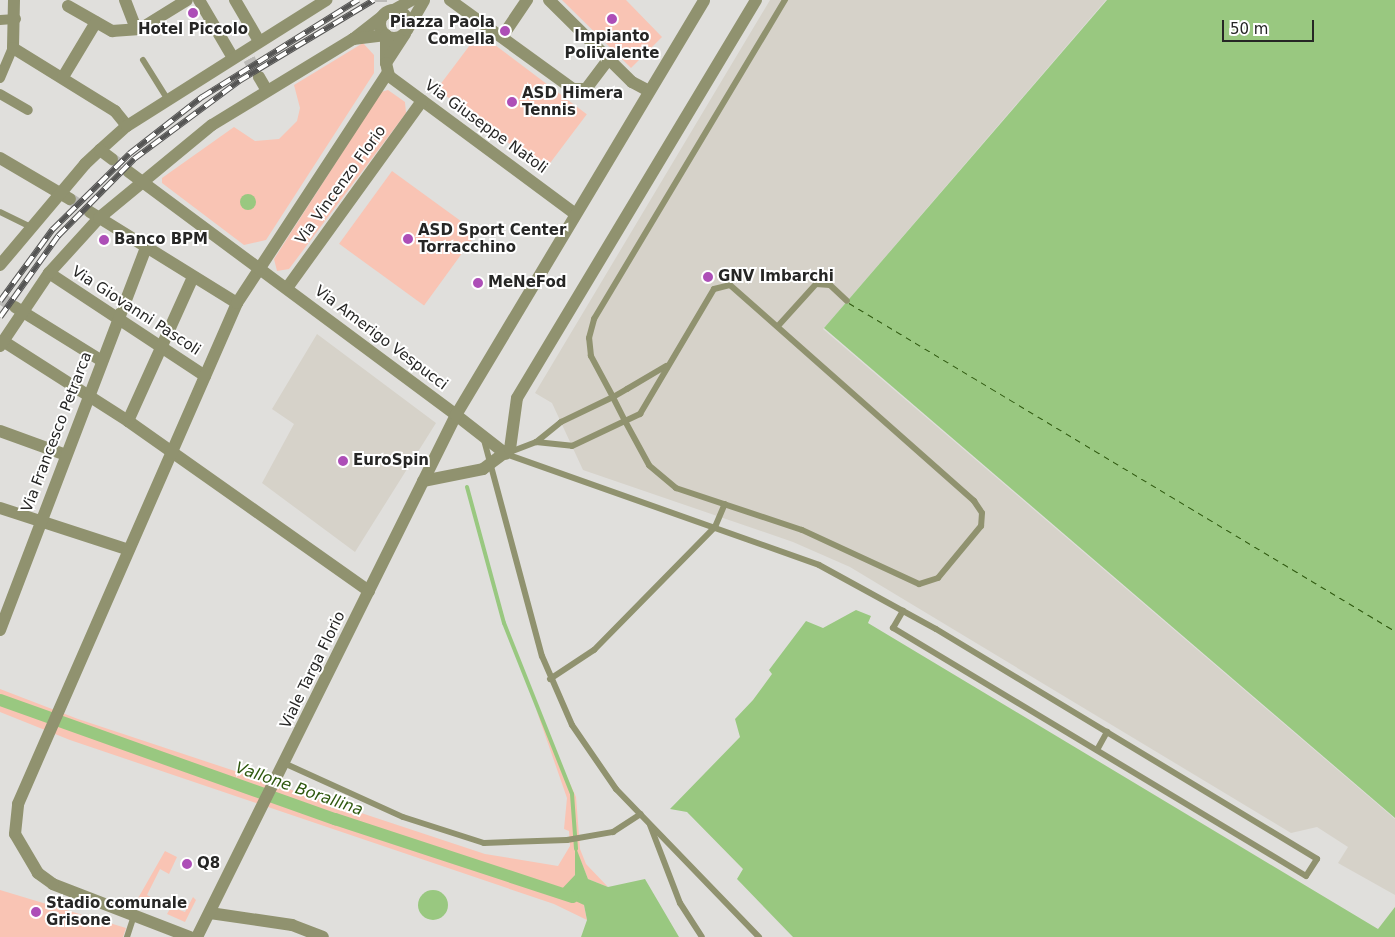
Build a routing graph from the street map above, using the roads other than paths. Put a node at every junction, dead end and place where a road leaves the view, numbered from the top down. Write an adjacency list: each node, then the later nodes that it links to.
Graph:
1 (14, 0): 17 (street)
2 (187, 0): 20 (street)
3 (199, 0): 27 (street)
4 (236, 0): 25 (street)
5 (326, 0): 25 (street)
6 (412, 0): 16 (street)
7 (424, 0): 21 (street)
8 (450, 0): 23 (street)
9 (527, 0): 23 (street)
10 (548, 0): 28 (street)
11 (704, 0): 35 (street, Viale Targa Florio)
12 (756, 0): 76 (street)
13 (785, 0): 67 (lane)
14 (128, 1): 20 (street)
15 (68, 6): 19 (street)
16 (386, 10): 21 (street); 22 (street); 24 (street)
17 (16, 19): 18 (street); 26 (street)
18 (0, 20)
19 (96, 22): 20 (street); 31 (street)
20 (136, 28)
21 (405, 33): 22 (street); 30 (street)
22 (386, 36): 24 (street); 30 (street)
23 (502, 37): 28 (street)
24 (353, 39): 34 (street)
25 (259, 41): 27 (street)
26 (13, 48): 31 (street); 33 (street)
27 (233, 58): 37 (street)
28 (609, 58): 35 (street)
29 (144, 60): 37 (lane)
30 (386, 69): 38 (street, Via Giuseppe Natoli); 53 (street)
31 (63, 77): 40 (street)
32 (259, 77): 34 (street)
33 (0, 78)
34 (266, 89): 45 (street)
35 (649, 92): 48 (street, Viale Targa Florio)
36 (0, 94): 39 (street)
37 (168, 100): 40 (street)
38 (422, 100): 48 (street, Via Giuseppe Natoli); 56 (street, Via Vincenzo Florio)
39 (28, 110)
40 (127, 126): 41 (street)
41 (100, 150): 43 (street); 46 (street)
42 (0, 158): 46 (street)
43 (112, 159)
44 (129, 172): 45 (street, Via Amerigo Vespucci)
45 (142, 182): 49 (street); 53 (street, Via Amerigo Vespucci)
46 (65, 195): 50 (street)
47 (0, 212): 50 (lane)
48 (574, 213): 69 (street, Viale Targa Florio)
49 (95, 215): 51 (street); 54 (street)
50 (30, 226): 52 (street)
51 (146, 248): 55 (street); 60 (street, Via Francesco Petrarca)
52 (0, 265)
53 (258, 266): 56 (street, Via Amerigo Vespucci); 58 (street)
54 (49, 273): 59 (street); 60 (street, Via Giovanni Pascoli)
55 (193, 277): 58 (street); 63 (street)
56 (286, 288): 69 (street, Via Amerigo Vespucci)
57 (847, 301): 61 (lane)
58 (237, 304): 66 (street)
59 (18, 309): 62 (street); 64 (street)
60 (118, 318): 63 (street, Via Giovanni Pascoli); 64 (street, Via Francesco Petrarca)
61 (778, 326): 65 (lane); 80 (lane)
62 (1, 344): 68 (street)
63 (162, 348): 66 (street, Via Giovanni Pascoli); 70 (street)
64 (102, 361): 68 (street, Via Francesco Petrarca)
65 (666, 366): 67 (lane); 71 (lane)
66 (205, 376): 75 (street)
67 (613, 396): 71 (lane); 74 (lane)
68 (89, 397): 70 (street); 77 (street, Via Francesco Petrarca)
69 (456, 415): 73 (street, Via Amerigo Vespucci); 79 (street, Viale Targa Florio)
70 (128, 421): 75 (street)
71 (625, 421): 74 (lane); 80 (lane)
72 (0, 430): 77 (street)
73 (483, 436): 76 (street, Via Amerigo Vespucci); 78 (lane)
74 (536, 442): 76 (lane)
75 (171, 451): 84 (street); 85 (street)
76 (506, 454): 78 (street); 83 (lane)
77 (66, 455): 82 (street, Via Francesco Petrarca)
78 (491, 466): 79 (street); 88 (lane)
79 (423, 481): 85 (street, Viale Targa Florio)
80 (725, 504): 83 (lane)
81 (0, 508): 82 (street)
82 (40, 521): 84 (street); 87 (street, Via Francesco Petrarca)
83 (715, 527): 86 (lane); 88 (lane)
84 (126, 549): 95 (street)
85 (370, 591): 91 (street, Viale Targa Florio)
86 (903, 611): 89 (lane); 90 (lane)
87 (0, 630)
88 (550, 679): 92 (lane)
89 (1108, 732): 90 (lane); 90 (lane)
90 (1097, 750)
91 (286, 764): 92 (lane); 94 (street, Viale Targa Florio)
92 (641, 814): 93 (lane)
93 (648, 822): 100 (lane); 101 (lane)
94 (210, 913): 98 (street, Viale Targa Florio); 99 (street)
95 (134, 916): 96 (lane); 97 (street)
96 (127, 937)
97 (190, 937)
98 (198, 937)
99 (323, 937)
100 (702, 937)
101 (759, 937)

